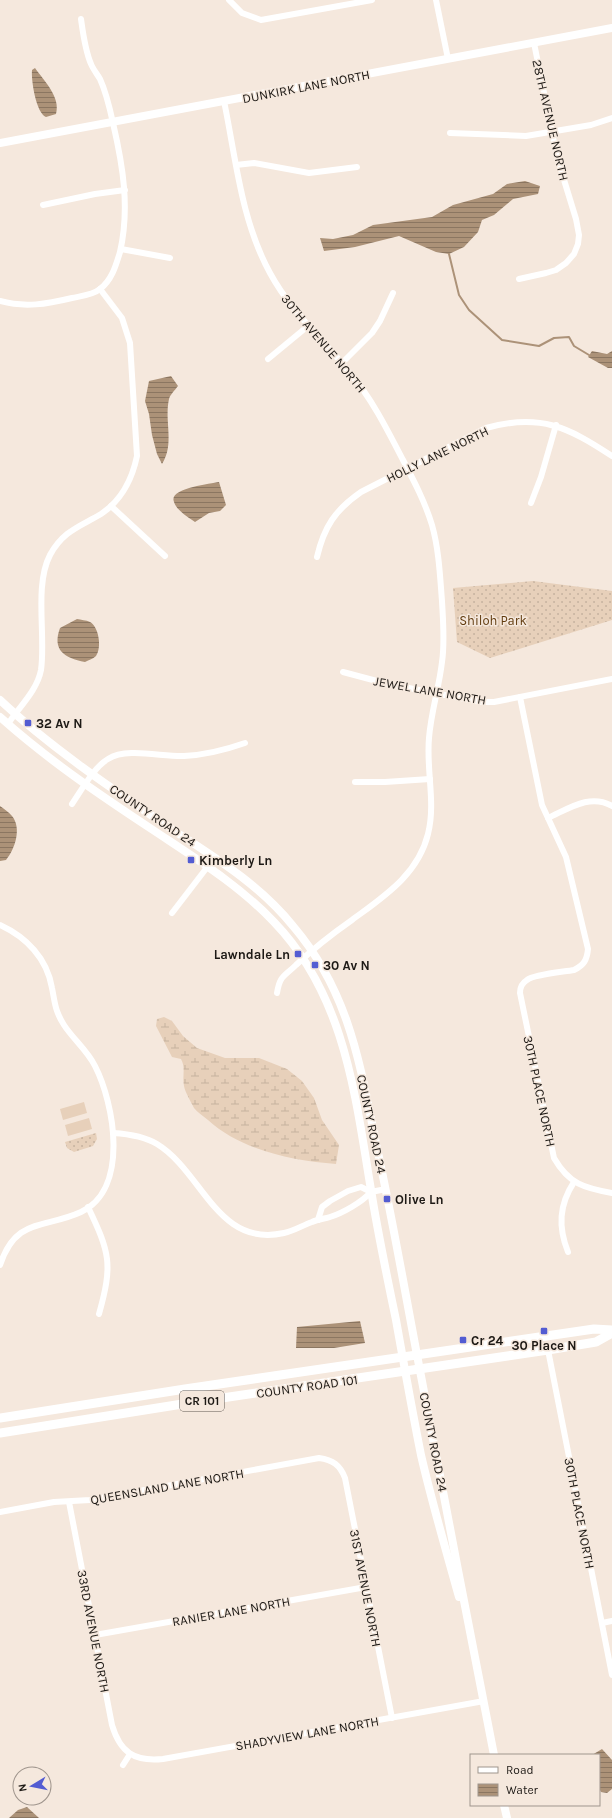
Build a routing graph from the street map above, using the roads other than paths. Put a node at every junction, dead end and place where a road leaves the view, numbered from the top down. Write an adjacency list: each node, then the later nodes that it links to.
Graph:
1 (229, 0): 2 (street)
2 (372, 0)
3 (436, 0): 7 (street)
4 (81, 19): 10 (street)
5 (612, 28): 6 (street, DUNKIRK LANE NORTH)
6 (534, 43): 7 (street, DUNKIRK LANE NORTH); 11 (street, 28TH AVENUE NORTH)
7 (448, 59): 8 (street, DUNKIRK LANE NORTH)
8 (224, 101): 10 (street, DUNKIRK LANE NORTH); 14 (street, 30TH AVENUE NORTH)
9 (612, 118): 11 (street)
10 (113, 122): 13 (street, DUNKIRK LANE NORTH); 16 (street)
11 (552, 132): 12 (street); 20 (street, 28TH AVENUE NORTH)
12 (450, 133)
13 (0, 143)
14 (236, 165): 15 (street); 24 (street, 30TH AVENUE NORTH)
15 (357, 167)
16 (125, 190): 17 (street); 18 (street)
17 (44, 205)
18 (120, 249): 19 (street); 21 (street)
19 (170, 258)
20 (519, 279)
21 (100, 289): 23 (street); 31 (street)
22 (393, 293): 26 (street)
23 (0, 301)
24 (308, 326): 25 (street); 26 (street, 30TH AVENUE NORTH)
25 (268, 359)
26 (342, 363): 29 (street, 30TH AVENUE NORTH)
27 (556, 425): 28 (street, HOLLY LANE NORTH); 29 (street, HOLLY LANE NORTH); 30 (street)
28 (612, 456)
29 (407, 468): 33 (street, HOLLY LANE NORTH); 36 (street, 30TH AVENUE NORTH)
30 (531, 503)
31 (111, 506): 32 (street); 39 (street)
32 (165, 556)
33 (317, 557)
34 (343, 672): 36 (street, JEWEL LANE NORTH)
35 (612, 679): 37 (street, JEWEL LANE NORTH)
36 (436, 694): 37 (street, JEWEL LANE NORTH); 44 (street, 30TH AVENUE NORTH)
37 (520, 698): 49 (street)
38 (0, 700): 39 (street, COUNTY ROAD 24)
39 (15, 714): 41 (street); 43 (street, COUNTY ROAD 24)
40 (0, 717): 41 (street, COUNTY ROAD 24)
41 (8, 724): 46 (street, COUNTY ROAD 24)
42 (245, 744): 43 (street)
43 (93, 774): 46 (street); 50 (street, COUNTY ROAD 24)
44 (430, 779): 45 (street); 54 (street, 30TH AVENUE NORTH)
45 (355, 782)
46 (86, 785): 47 (street); 51 (street, COUNTY ROAD 24)
47 (72, 804)
48 (612, 806): 49 (street)
49 (548, 818): 57 (street, 30TH PLACE NORTH)
50 (215, 857): 51 (street); 54 (street, COUNTY ROAD 24)
51 (208, 867): 52 (street); 54 (street, COUNTY ROAD 24)
52 (172, 913)
53 (0, 925): 56 (street)
54 (307, 954): 55 (street, 30TH AVENUE NORTH); 58 (street, COUNTY ROAD 24); 59 (street, COUNTY ROAD 24)
55 (277, 993)
56 (113, 1133): 61 (street); 62 (street)
57 (574, 1182): 60 (street); 63 (street)
58 (386, 1189): 59 (street); 68 (street, COUNTY ROAD 24)
59 (371, 1192): 62 (street); 62 (street); 69 (street, COUNTY ROAD 24)
60 (612, 1193)
61 (88, 1207): 64 (street); 65 (street)
62 (318, 1220)
63 (568, 1252)
64 (0, 1265)
65 (99, 1314)
66 (612, 1331): 67 (main road, COUNTY ROAD 101 / CR 101); 68 (main road, COUNTY ROAD 101 / CR 101)
67 (548, 1350): 70 (main road, COUNTY ROAD 101 / CR 101); 79 (street, 30TH PLACE NORTH)
68 (417, 1354): 69 (main road, COUNTY ROAD 101 / CR 101); 70 (street, COUNTY ROAD 24)
69 (403, 1357): 71 (street, COUNTY ROAD 24); 72 (main road, COUNTY ROAD 101 / CR 101)
70 (420, 1369): 71 (main road, COUNTY ROAD 101 / CR 101); 82 (street, COUNTY ROAD 24)
71 (405, 1371): 73 (main road, COUNTY ROAD 101 / CR 101); 82 (street, COUNTY ROAD 24)
72 (0, 1418)
73 (0, 1433)
74 (333, 1461): 75 (street, QUEENSLAND LANE NORTH); 77 (street, 31ST AVENUE NORTH)
75 (69, 1502): 76 (street, QUEENSLAND LANE NORTH); 80 (street, 33RD AVENUE NORTH)
76 (0, 1512)
77 (366, 1587): 80 (street, RANIER LANE NORTH); 83 (street, 31ST AVENUE NORTH)
78 (612, 1621): 79 (street)
79 (602, 1623): 81 (street, 30TH PLACE NORTH)
80 (95, 1635): 84 (street, 33RD AVENUE NORTH)
81 (612, 1675)
82 (484, 1701): 83 (street, SHADYVIEW LANE NORTH); 85 (street, COUNTY ROAD 24)
83 (392, 1718): 84 (street, SHADYVIEW LANE NORTH)
84 (130, 1754): 86 (street)
85 (494, 1754)
86 (123, 1765)
87 (504, 1806): 88 (street)
88 (507, 1818)

